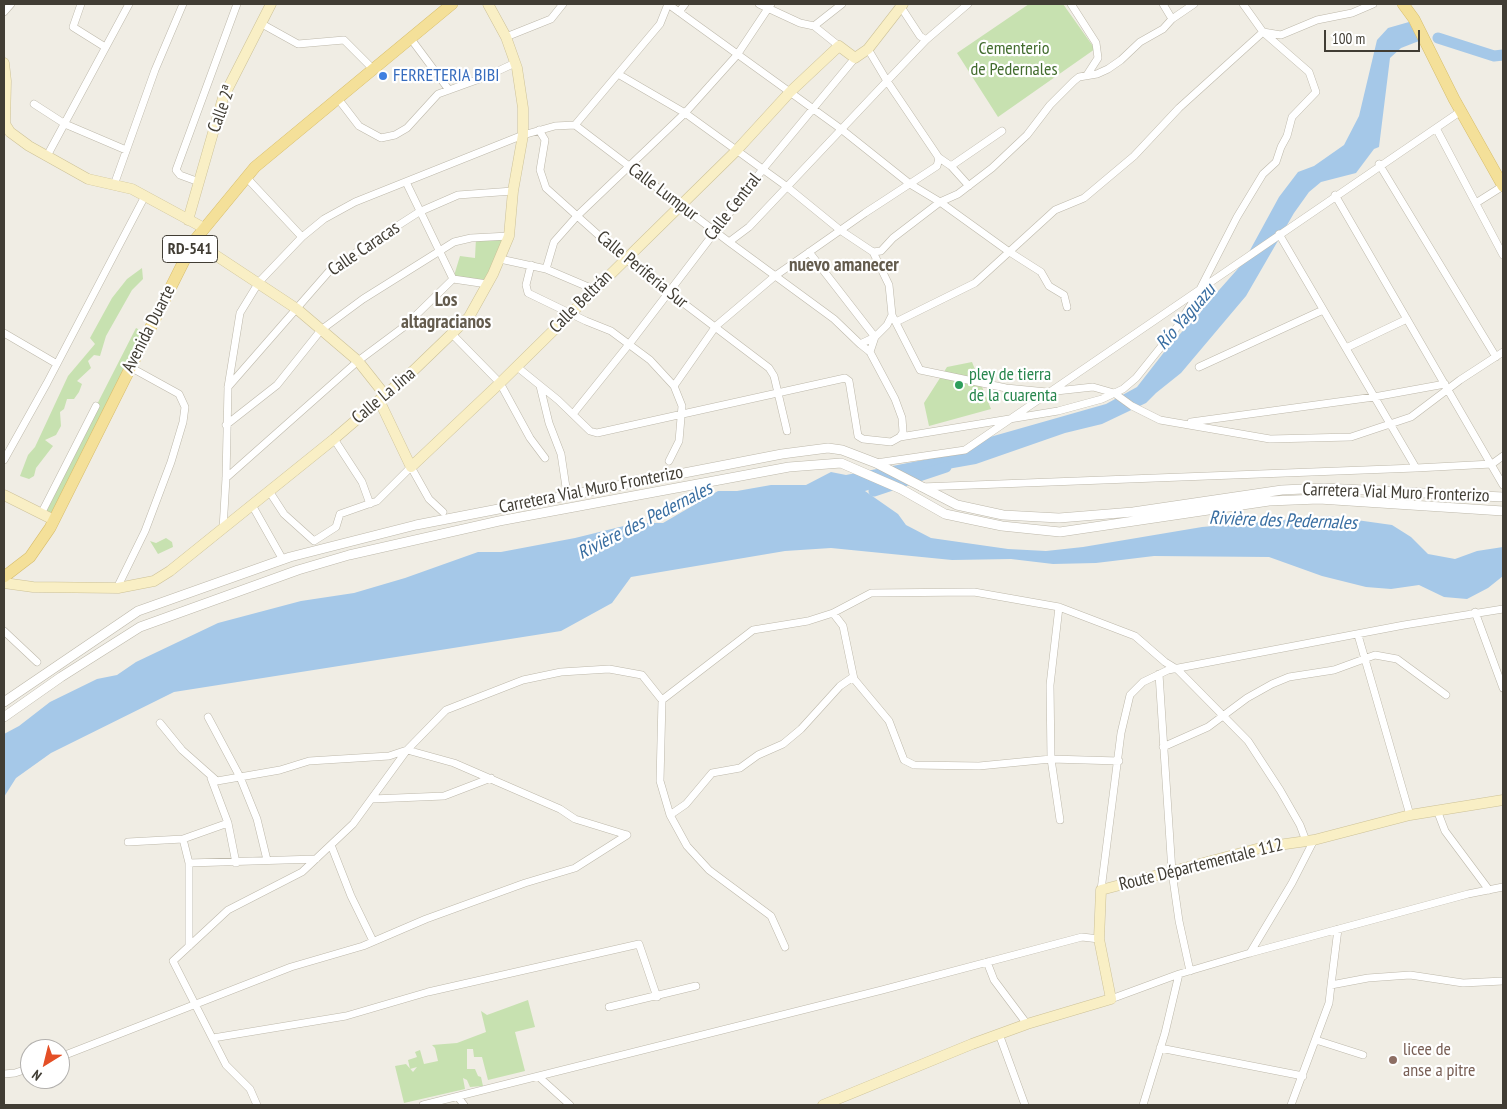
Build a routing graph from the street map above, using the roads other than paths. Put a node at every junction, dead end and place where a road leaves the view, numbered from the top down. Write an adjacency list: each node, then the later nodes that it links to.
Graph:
1 (11, 4): 23 (street)
2 (81, 4): 33 (street)
3 (129, 4): 33 (street)
4 (183, 4): 58 (street)
5 (237, 4): 67 (street)
6 (272, 4): 26 (main road, Calle 2ª)
7 (452, 4): 30 (main road, Avenida Duarte / RD-541)
8 (488, 4): 29 (main road, Calle La Jina)
9 (563, 4): 29 (street)
10 (668, 4): 24 (street); 40 (street)
11 (685, 4): 24 (street)
12 (759, 4): 22 (street)
13 (901, 4): 31 (street); 34 (main road, Calle Central)
14 (968, 4): 31 (street)
15 (1071, 4): 41 (street)
16 (1163, 4): 25 (street)
17 (1194, 4): 25 (street)
18 (1243, 4): 28 (street)
19 (1373, 4): 28 (street)
20 (1403, 4): 48 (main road)
21 (837, 5): 27 (street)
22 (769, 6): 27 (street); 35 (street)
23 (4, 12)
24 (679, 12): 35 (street)
25 (1172, 19): 41 (street)
26 (262, 24): 39 (street); 67 (main road, Calle 2ª)
27 (814, 26): 32 (street)
28 (1263, 32): 93 (street); 137 (street)
29 (506, 37): 38 (main road, Calle La Jina)
30 (411, 39): 39 (main road, Avenida Duarte / RD-541); 43 (street)
31 (926, 40): 42 (street)
32 (839, 46): 36 (main road); 44 (main road, Calle Beltrán)
33 (105, 47): 51 (street)
34 (868, 49): 36 (main road, Calle Central); 42 (street)
35 (737, 55): 44 (street); 49 (street)
36 (855, 58): 47 (street, Calle Central)
37 (4, 63): 50 (main road)
38 (515, 63): 43 (street); 57 (main road, Calle La Jina)
39 (374, 70): 45 (main road, Avenida Duarte / RD-541)
40 (618, 74): 49 (street); 52 (street)
41 (1087, 75): 72 (street)
42 (887, 80): 54 (street); 61 (street)
43 (449, 90): 45 (street)
44 (790, 92): 47 (street); 59 (main road, Calle Beltrán)
45 (339, 100): 66 (main road, Avenida Duarte / RD-541)
46 (34, 104): 51 (street)
47 (812, 109): 54 (street); 65 (street, Calle Central)
48 (1461, 111): 53 (street); 73 (main road)
49 (685, 113): 59 (street); 64 (street)
50 (5, 124): 60 (main road)
51 (65, 124): 58 (street); 60 (street)
52 (575, 125): 55 (street); 64 (street, Calle Lumpur)
53 (1436, 128): 76 (street); 78 (street)
54 (842, 129): 69 (street); 71 (street)
55 (539, 130): 57 (street); 81 (street, Calle Periferia Sur)
56 (1002, 132): 63 (street)
57 (522, 135): 68 (street); 74 (main road, Calle La Jina)
58 (126, 150): 70 (street)
59 (736, 151): 65 (street); 79 (main road, Calle Beltrán)
60 (47, 156): 70 (main road)
61 (938, 157): 63 (street); 69 (street)
62 (1379, 164): 124 (street)
63 (951, 166): 72 (street)
64 (630, 167): 79 (street, Calle Lumpur); 81 (street)
65 (762, 169): 71 (street); 85 (street, Calle Central)
66 (246, 177): 83 (main road, Avenida Duarte / RD-541); 88 (street)
67 (199, 182): 82 (main road, Calle 2ª)
68 (406, 182): 80 (street); 88 (street)
69 (910, 184): 77 (street); 84 (street)
70 (114, 185): 75 (main road)
71 (786, 186): 84 (street); 91 (street)
72 (969, 186): 77 (street)
73 (1503, 186): 78 (street)
74 (513, 191): 80 (street, Calle Caracas); 87 (main road, Calle La Jina)
75 (145, 196): 82 (main road); 126 (street)
76 (1336, 196): 86 (street); 112 (street)
77 (940, 202): 93 (street); 95 (street)
78 (1476, 203): 90 (street)
79 (681, 204): 85 (street, Calle Lumpur); 98 (main road, Calle Beltrán)
80 (419, 212): 92 (street); 108 (street, Calle Caracas)
81 (577, 216): 98 (street, Calle Periferia Sur); 100 (street)
82 (188, 220): 83 (main road)
83 (204, 228): 89 (main road, Avenida Duarte / RD-541)
84 (840, 230): 94 (street); 95 (street)
85 (714, 231): 91 (street, Calle Lumpur); 106 (street, Calle Central)
86 (1279, 234): 109 (street); 135 (street)
87 (509, 236): 92 (street); 97 (main road, Calle La Jina)
88 (302, 237): 103 (street)
89 (194, 240): 103 (main road); 128 (main road, Avenida Duarte / RD-541)
90 (1500, 241): 96 (street)
91 (730, 242): 101 (street, Calle Lumpur)
92 (439, 251): 102 (street); 115 (street)
93 (1008, 251): 107 (street); 113 (street)
94 (809, 252): 101 (street); 118 (street)
95 (873, 252): 111 (street)
96 (1503, 255)
97 (500, 258): 99 (street); 104 (main road, Calle La Jina)
98 (624, 258): 105 (main road, Calle Beltrán); 106 (street, Calle Periferia Sur)
99 (531, 265): 100 (street); 110 (street)
100 (546, 269): 105 (street)
101 (775, 276): 114 (street); 120 (street, Calle Lumpur)
102 (453, 279): 104 (street); 125 (street)
103 (259, 282): 108 (main road); 133 (street)
104 (487, 284): 117 (main road, Calle La Jina)
105 (593, 290): 110 (main road, Calle Beltrán)
106 (667, 292): 114 (street, Calle Periferia Sur); 119 (street, Calle Central)
107 (1067, 307)
108 (296, 309): 115 (main road); 133 (street, Calle Caracas)
109 (1323, 310): 121 (street); 129 (street)
110 (569, 313): 119 (street); 127 (main road, Calle Beltrán)
111 (892, 314): 113 (street); 118 (street)
112 (1407, 319): 121 (street); 134 (street)
113 (896, 322): 135 (street)
114 (716, 326): 132 (street); 136 (street, Calle Periferia Sur)
115 (321, 330): 125 (main road); 145 (street)
116 (4, 333): 126 (street)
117 (453, 335): 130 (street); 139 (main road, Calle La Jina)
118 (875, 337): 120 (street); 122 (street)
119 (630, 343): 132 (street); 141 (street, Calle Central)
120 (860, 344): 122 (street, Calle Lumpur)
121 (1346, 348): 138 (street)
122 (870, 352): 147 (street)
123 (1503, 352): 124 (street)
124 (1496, 357): 134 (street)
125 (358, 361): 139 (main road); 157 (street)
126 (57, 364): 151 (street)
127 (516, 366): 130 (main road, Calle Beltrán); 131 (street)
128 (130, 367): 169 (main road, Avenida Duarte / RD-541); 174 (street)
129 (1199, 367)
130 (500, 383): 150 (street); 155 (main road, Calle Beltrán)
131 (540, 386): 141 (street); 161 (street)
132 (674, 386): 142 (street)
133 (228, 387): 145 (street)
134 (1446, 387): 138 (street); 144 (street); 154 (street)
135 (1047, 392): 137 (street); 153 (street)
136 (779, 393): 142 (street); 146 (street, Calle Periferia Sur); 147 (street)
137 (1114, 393): 143 (street); 147 (street)
138 (1374, 397): 143 (street); 144 (street)
139 (382, 398): 148 (main road, Calle La Jina); 155 (main road)
140 (96, 406): 168 (street)
141 (573, 414): 142 (street)
142 (680, 415): 152 (street)
143 (1182, 423): 144 (street)
144 (1390, 423): 156 (street)
145 (226, 425): 157 (street)
146 (787, 431)
147 (900, 437)
148 (334, 439): 160 (main road, Calle La Jina); 164 (street)
149 (1503, 456): 154 (street)
150 (545, 458)
151 (4, 460)
152 (669, 461)
153 (876, 462): 159 (street, Carretera Vial Muro Fronterizo); 161 (street, Carretera Vial Muro Fronterizo)
154 (1492, 464): 156 (street); 158 (street)
155 (410, 467): 164 (street, Calle Beltrán); 167 (street)
156 (1416, 468): 159 (street)
157 (226, 478): 170 (street)
158 (1503, 485)
159 (920, 487): 163 (street, Carretera Vial Muro Fronterizo)
160 (269, 491): 164 (street, Calle Beltrán); 165 (main road, Calle La Jina)
161 (567, 494): 171 (street, Carretera Vial Muro Fronterizo)
162 (4, 495): 168 (main road)
163 (1503, 497)
164 (370, 504)
165 (252, 505): 170 (main road, Calle La Jina); 171 (street)
166 (1503, 511): 190 (street, Carretera Vial Muro Fronterizo)
167 (443, 512)
168 (41, 514): 169 (main road)
169 (54, 520): 172 (main road, Avenida Duarte / RD-541)
170 (223, 529): 174 (main road, Calle La Jina)
171 (283, 560): 189 (street, Carretera Vial Muro Fronterizo)
172 (4, 577)
173 (4, 583): 174 (main road, Calle La Jina)
174 (117, 588)
175 (1060, 607): 178 (street); 183 (street); 196 (street)
176 (1503, 609): 177 (street)
177 (1475, 612): 180 (street); 186 (street)
178 (834, 613): 185 (street); 188 (street)
179 (4, 631): 182 (street)
180 (1358, 635): 181 (street); 183 (street)
181 (1365, 657): 187 (street); 192 (street); 205 (street)
182 (37, 662)
183 (1178, 670): 184 (street); 192 (street)
184 (1159, 674): 194 (street); 197 (street)
185 (853, 677): 196 (street); 204 (street)
186 (1503, 688)
187 (1446, 695)
188 (662, 700): 195 (street); 204 (street)
189 (4, 702)
190 (4, 716)
191 (208, 716): 199 (street)
192 (1223, 717): 194 (street); 209 (street)
193 (160, 723): 198 (street)
194 (1163, 748): 216 (street)
195 (407, 750): 199 (street); 200 (street); 201 (street)
196 (1050, 758): 197 (street); 206 (street)
197 (1119, 761): 218 (street)
198 (211, 777): 199 (street); 207 (street)
199 (240, 777): 213 (street)
200 (491, 778): 201 (street); 222 (street)
201 (372, 799): 211 (street)
202 (1503, 800): 203 (main road, Route Départementale 112)
203 (1437, 810): 205 (main road, Route Départementale 112); 219 (street)
204 (670, 815): 224 (street)
205 (1410, 815): 209 (main road, Route Départementale 112)
206 (1060, 820)
207 (228, 823): 208 (street); 215 (street)
208 (183, 839): 210 (street); 214 (street)
209 (1310, 840): 216 (main road, Route Départementale 112); 225 (street)
210 (128, 842)
211 (331, 845): 212 (street); 222 (street)
212 (316, 859): 213 (street); 223 (street)
213 (267, 860): 215 (street)
214 (189, 863): 215 (street); 223 (street)
215 (236, 863)
216 (1172, 872): 218 (main road, Route Départementale 112); 227 (street)
217 (1503, 888): 219 (street)
218 (1101, 890): 221 (main road, Route Départementale 112)
219 (1489, 890): 220 (street)
220 (1338, 929): 225 (street); 230 (street)
221 (1099, 939): 226 (street); 233 (main road, Route Départementale 112)
222 (373, 942): 234 (street)
223 (190, 946): 234 (street)
224 (785, 947)
225 (1250, 953): 227 (street)
226 (987, 962): 236 (street); 246 (street)
227 (1190, 971): 228 (street)
228 (1179, 974): 233 (street); 240 (street)
229 (1503, 981): 230 (street)
230 (1332, 985): 239 (street)
231 (696, 986): 232 (street)
232 (657, 997): 235 (street); 238 (street)
233 (1111, 999): 236 (main road)
234 (195, 1004): 238 (street); 241 (street)
235 (609, 1006)
236 (1027, 1024): 237 (main road)
237 (999, 1034): 252 (main road); 253 (street)
238 (213, 1038): 248 (street)
239 (1316, 1040): 242 (street); 245 (street)
240 (1160, 1048): 245 (street); 254 (street)
241 (70, 1054)
242 (1363, 1055)
243 (20, 1072): 244 (street)
244 (4, 1074)
245 (1303, 1076): 255 (street)
246 (539, 1077): 247 (street); 251 (street)
247 (458, 1097): 249 (street); 250 (street)
248 (257, 1105)
249 (423, 1105)
250 (464, 1105)
251 (570, 1105)
252 (823, 1105)
253 (1026, 1105)
254 (1143, 1105)
255 (1291, 1105)

